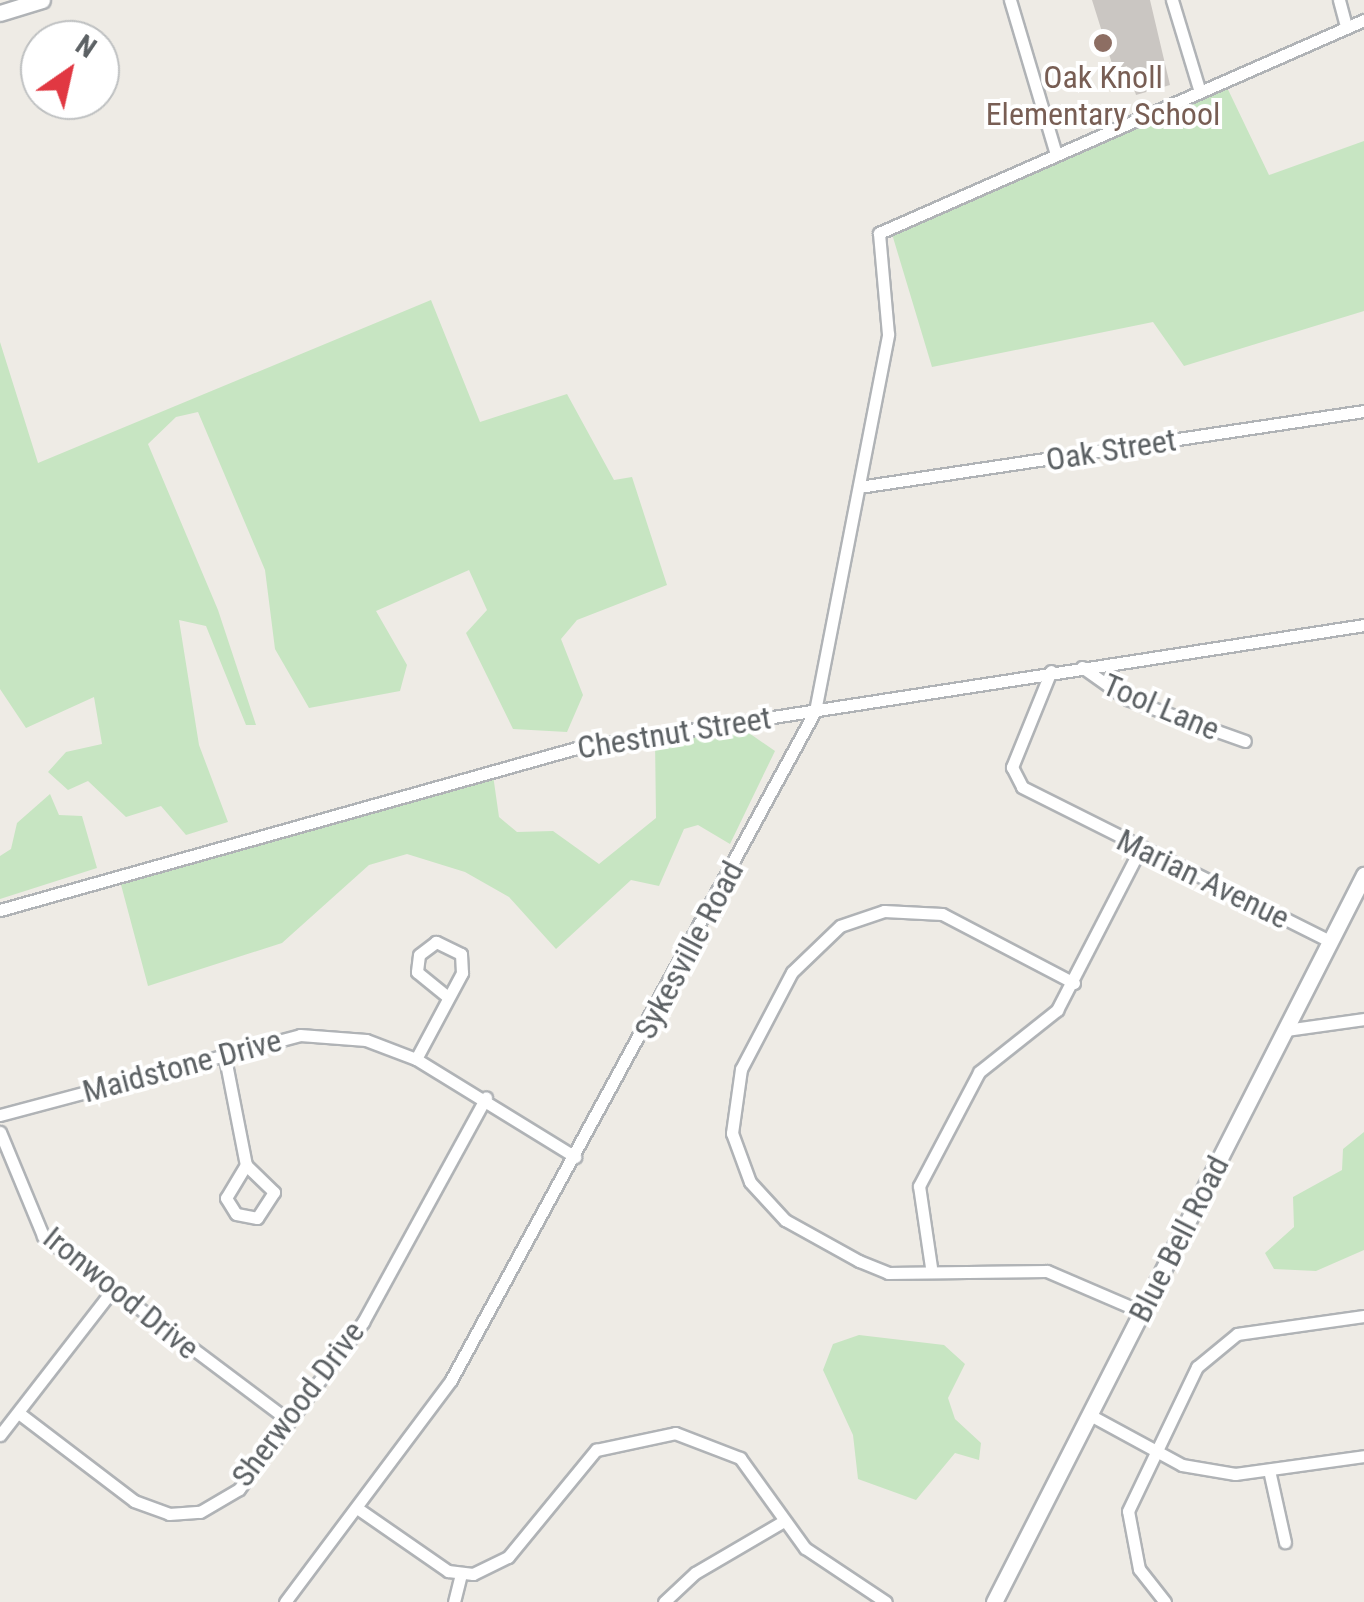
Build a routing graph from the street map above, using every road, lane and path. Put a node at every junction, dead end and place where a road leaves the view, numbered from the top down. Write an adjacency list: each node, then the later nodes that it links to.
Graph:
1 (42, 0): 5 (street)
2 (1010, 0): 9 (street)
3 (1172, 0): 8 (street)
4 (1339, 0): 7 (street)
5 (0, 12)
6 (1364, 20): 7 (street)
7 (1346, 27): 8 (street)
8 (1200, 89): 9 (street)
9 (1055, 151): 11 (street, Sykesville Road)
10 (1364, 411): 11 (street, Oak Street)
11 (858, 487): 15 (street, Sykesville Road)
12 (1364, 625): 13 (street, Chestnut Street)
13 (1082, 666): 14 (street, Chestnut Street); 16 (street, Tool Lane)
14 (1050, 671): 15 (street, Chestnut Street); 17 (street, Marian Avenue)
15 (815, 711): 19 (street, Chestnut Street); 30 (street, Sykesville Road)
16 (1245, 740)
17 (1140, 849): 20 (street, Marian Avenue); 21 (street)
18 (1364, 876): 20 (street, Blue Bell Road)
19 (0, 910)
20 (1330, 941): 24 (street, Blue Bell Road)
21 (1074, 983): 32 (street); 32 (street)
22 (448, 996): 22 (street); 26 (street)
23 (1364, 1019): 24 (street)
24 (1286, 1030): 34 (street, Blue Bell Road)
25 (224, 1053): 26 (street, Maidstone Drive); 28 (street, Maidstone Drive); 31 (street)
26 (416, 1059): 27 (street, Maidstone Drive)
27 (486, 1097): 30 (street, Maidstone Drive); 38 (street, Sherwood Drive)
28 (0, 1115)
29 (0, 1132): 33 (street, Ironwood Drive)
30 (575, 1157): 43 (street, Sykesville Road)
31 (246, 1165): 31 (street)
32 (930, 1267): 34 (street)
33 (110, 1293): 36 (street); 38 (street, Ironwood Drive)
34 (1142, 1312): 37 (street, Blue Bell Road)
35 (1364, 1316): 40 (street)
36 (20, 1414): 38 (street, Sherwood Drive); 39 (street)
37 (1090, 1415): 40 (street); 51 (street, Blue Bell Road)
38 (288, 1420)
39 (0, 1435)
40 (1154, 1450): 42 (street); 52 (street)
41 (1364, 1456): 42 (street)
42 (1269, 1470): 45 (street)
43 (357, 1508): 46 (street); 47 (street, Sykesville Road)
44 (782, 1522): 46 (street); 49 (street); 50 (street)
45 (1285, 1542)
46 (461, 1574): 48 (street)
47 (285, 1602)
48 (454, 1602)
49 (664, 1602)
50 (886, 1602)
51 (994, 1602)
52 (1164, 1602)

